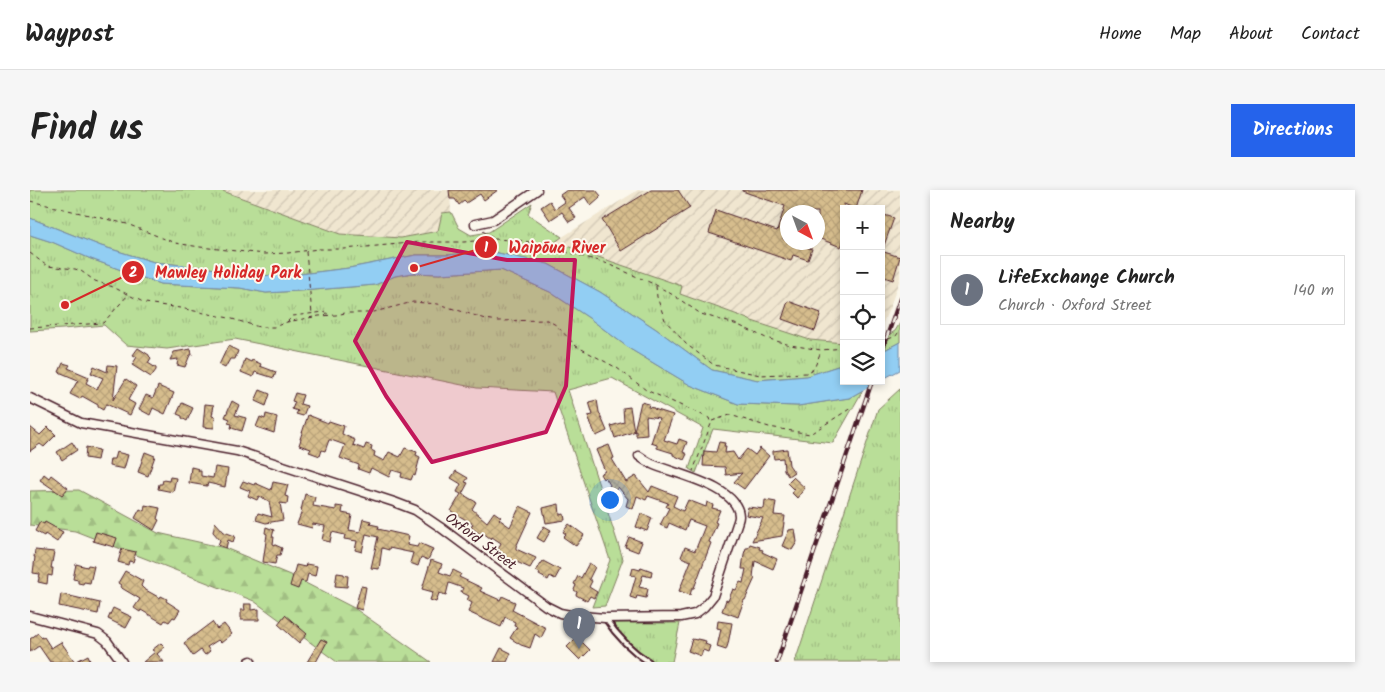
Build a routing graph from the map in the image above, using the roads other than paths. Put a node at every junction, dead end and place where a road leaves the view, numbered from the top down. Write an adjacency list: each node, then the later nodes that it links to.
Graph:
1 (537, 190): 2 (street)
2 (475, 224)
3 (30, 398): 6 (street, Oxford Street)
4 (639, 456): 6 (street, Oxford Street)
5 (30, 616): 7 (street)
6 (606, 618): 8 (lane)
7 (122, 662)
8 (649, 662)

